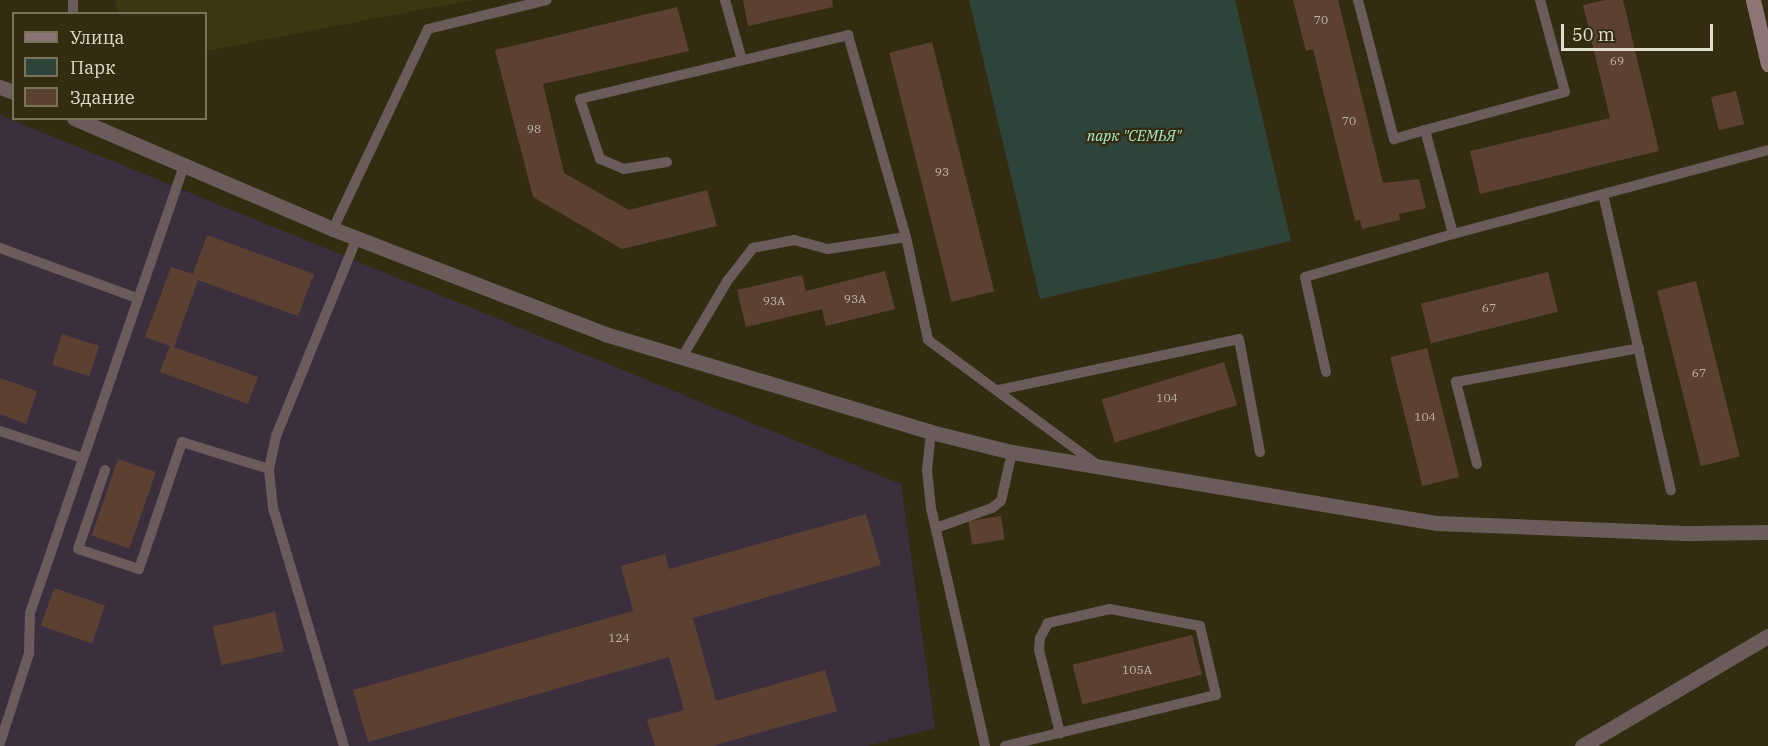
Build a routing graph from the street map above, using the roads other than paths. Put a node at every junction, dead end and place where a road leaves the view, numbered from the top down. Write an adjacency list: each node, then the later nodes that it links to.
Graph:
1 (547, 0): 14 (lane)
2 (725, 0): 6 (lane)
3 (1358, 0): 9 (lane)
4 (1540, 0): 9 (lane)
5 (1753, 0): 7 (main road)
6 (742, 60): 11 (lane); 16 (lane)
7 (1768, 64)
8 (78, 120): 12 (street)
9 (1425, 130): 15 (lane)
10 (1768, 150): 13 (lane)
11 (667, 162)
12 (184, 167): 14 (street); 19 (lane)
13 (1603, 194): 15 (lane); 20 (lane)
14 (333, 229): 17 (street)
15 (1453, 234): 22 (lane)
16 (906, 237): 21 (lane); 23 (lane)
17 (357, 238): 21 (street); 31 (lane)
18 (0, 248): 19 (lane)
19 (137, 298): 28 (lane)
20 (1639, 348): 29 (lane); 33 (lane)
21 (681, 359): 25 (street)
22 (1326, 372)
23 (999, 390): 27 (lane); 30 (lane)
24 (0, 431): 28 (lane)
25 (931, 432): 26 (street); 34 (lane)
26 (1012, 452): 30 (street); 34 (lane)
27 (1260, 452)
28 (82, 458): 38 (lane)
29 (1477, 464)
30 (1101, 468): 35 (street)
31 (269, 469): 32 (lane); 39 (lane)
32 (105, 470)
33 (1671, 490)
34 (936, 528): 40 (lane)
35 (1768, 532)
36 (1768, 636): 42 (street)
37 (1060, 733): 37 (lane); 41 (lane)
38 (0, 743)
39 (344, 746)
40 (985, 746)
41 (1005, 746)
42 (1582, 746)

